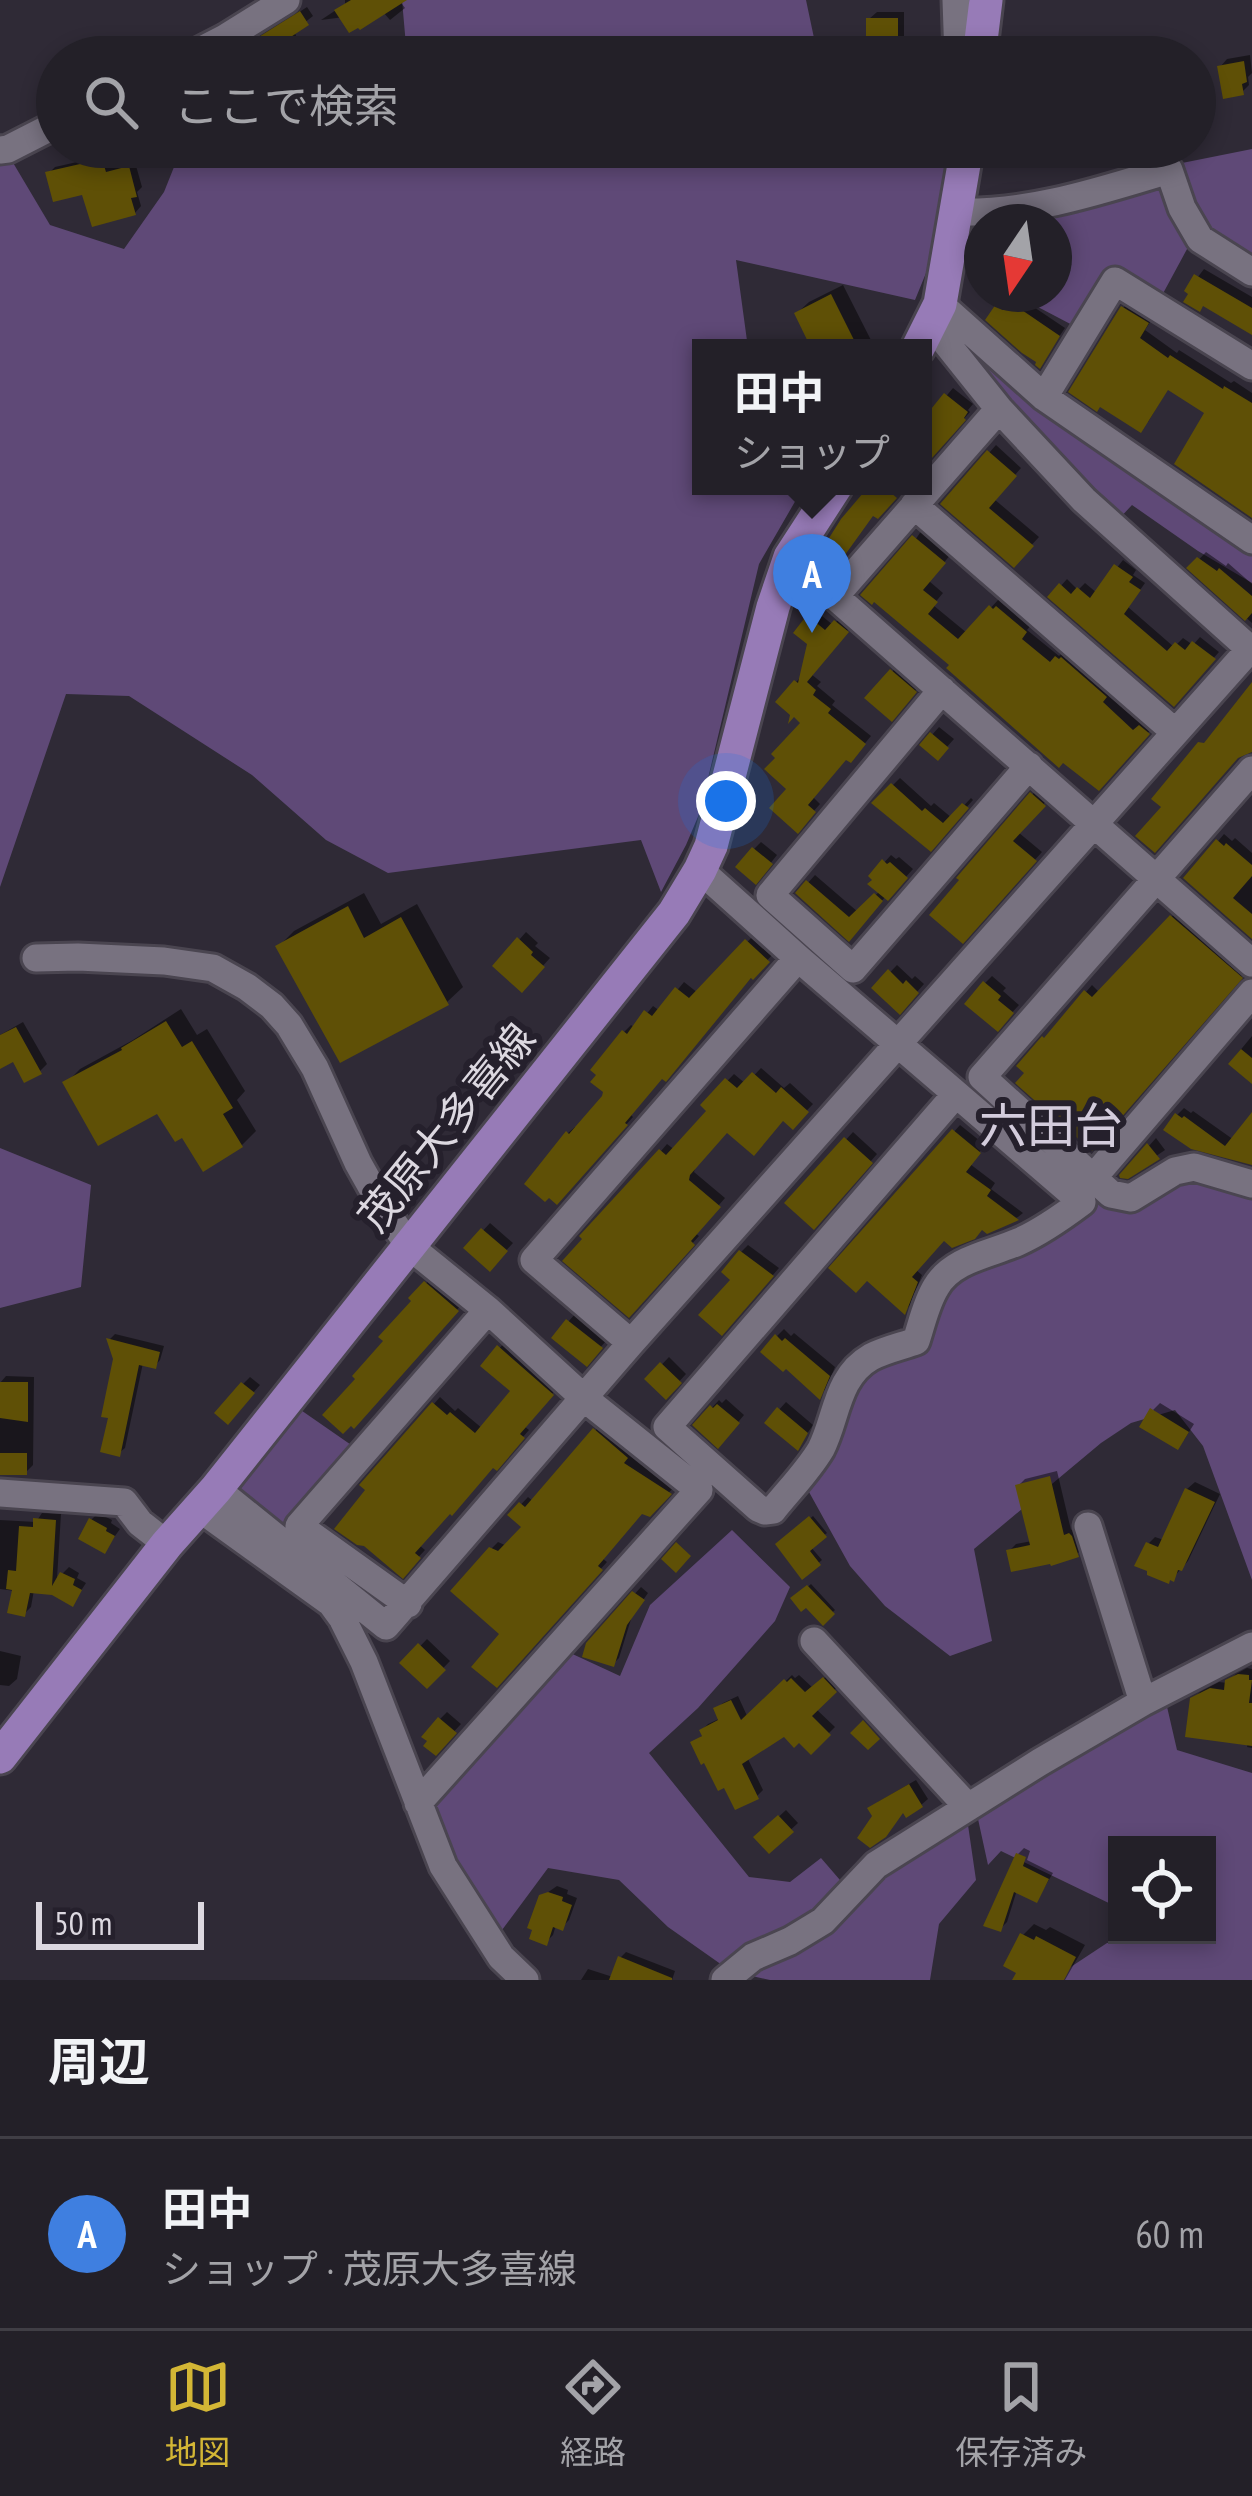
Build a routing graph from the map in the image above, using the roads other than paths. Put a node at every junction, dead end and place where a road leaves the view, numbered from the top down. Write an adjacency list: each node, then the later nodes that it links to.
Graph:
1 (286, 0): 4 (street)
2 (956, 0): 5 (street)
3 (986, 0): 6 (main road)
4 (224, 36)
5 (957, 36)
6 (982, 36)
7 (36, 134): 8 (street)
8 (0, 150)
9 (964, 168): 10 (main road)
10 (957, 212): 11 (street); 12 (main road)
11 (1252, 272)
12 (930, 326): 14 (street); 15 (street)
13 (1252, 366): 14 (street)
14 (1044, 397): 20 (street)
15 (999, 409): 16 (street); 23 (street)
16 (932, 485)
17 (830, 495): 21 (main road, 茂原大多喜線)
18 (923, 495): 19 (street)
19 (914, 505): 22 (street); 25 (street)
20 (1252, 540)
21 (790, 557): 22 (street); 29 (main road, 茂原大多喜線)
22 (835, 596): 24 (street)
23 (1251, 650): 25 (street)
24 (942, 690): 26 (street); 26 (street)
25 (1175, 732): 28 (street)
26 (1029, 766): 28 (street)
27 (1252, 770): 30 (street)
28 (1094, 824): 30 (street); 35 (street)
29 (700, 870): 32 (street); 39 (main road, 茂原大多喜線)
30 (1156, 878): 33 (street); 37 (street)
31 (36, 958): 39 (street)
32 (798, 958): 35 (street); 41 (street)
33 (1252, 963)
34 (1252, 993): 37 (street)
35 (899, 1046): 36 (street); 41 (street)
36 (956, 1094): 36 (street)
37 (1092, 1179): 38 (street)
38 (1252, 1184)
39 (409, 1246): 40 (street); 44 (main road, 茂原大多喜線)
40 (488, 1310): 42 (street); 47 (street)
41 (631, 1343): 42 (street)
42 (584, 1398): 47 (street); 52 (street)
43 (0, 1493): 46 (street)
44 (208, 1498): 46 (main road, 茂原大多喜線); 47 (street); 52 (street)
45 (1088, 1526): 50 (street)
46 (167, 1544): 51 (main road, 茂原大多喜線)
47 (408, 1604)
48 (814, 1641): 53 (street)
49 (1252, 1646): 50 (street)
50 (1143, 1702): 53 (street)
51 (0, 1757)
52 (418, 1803): 54 (street)
53 (968, 1807): 55 (street)
54 (525, 1980)
55 (725, 1980)

